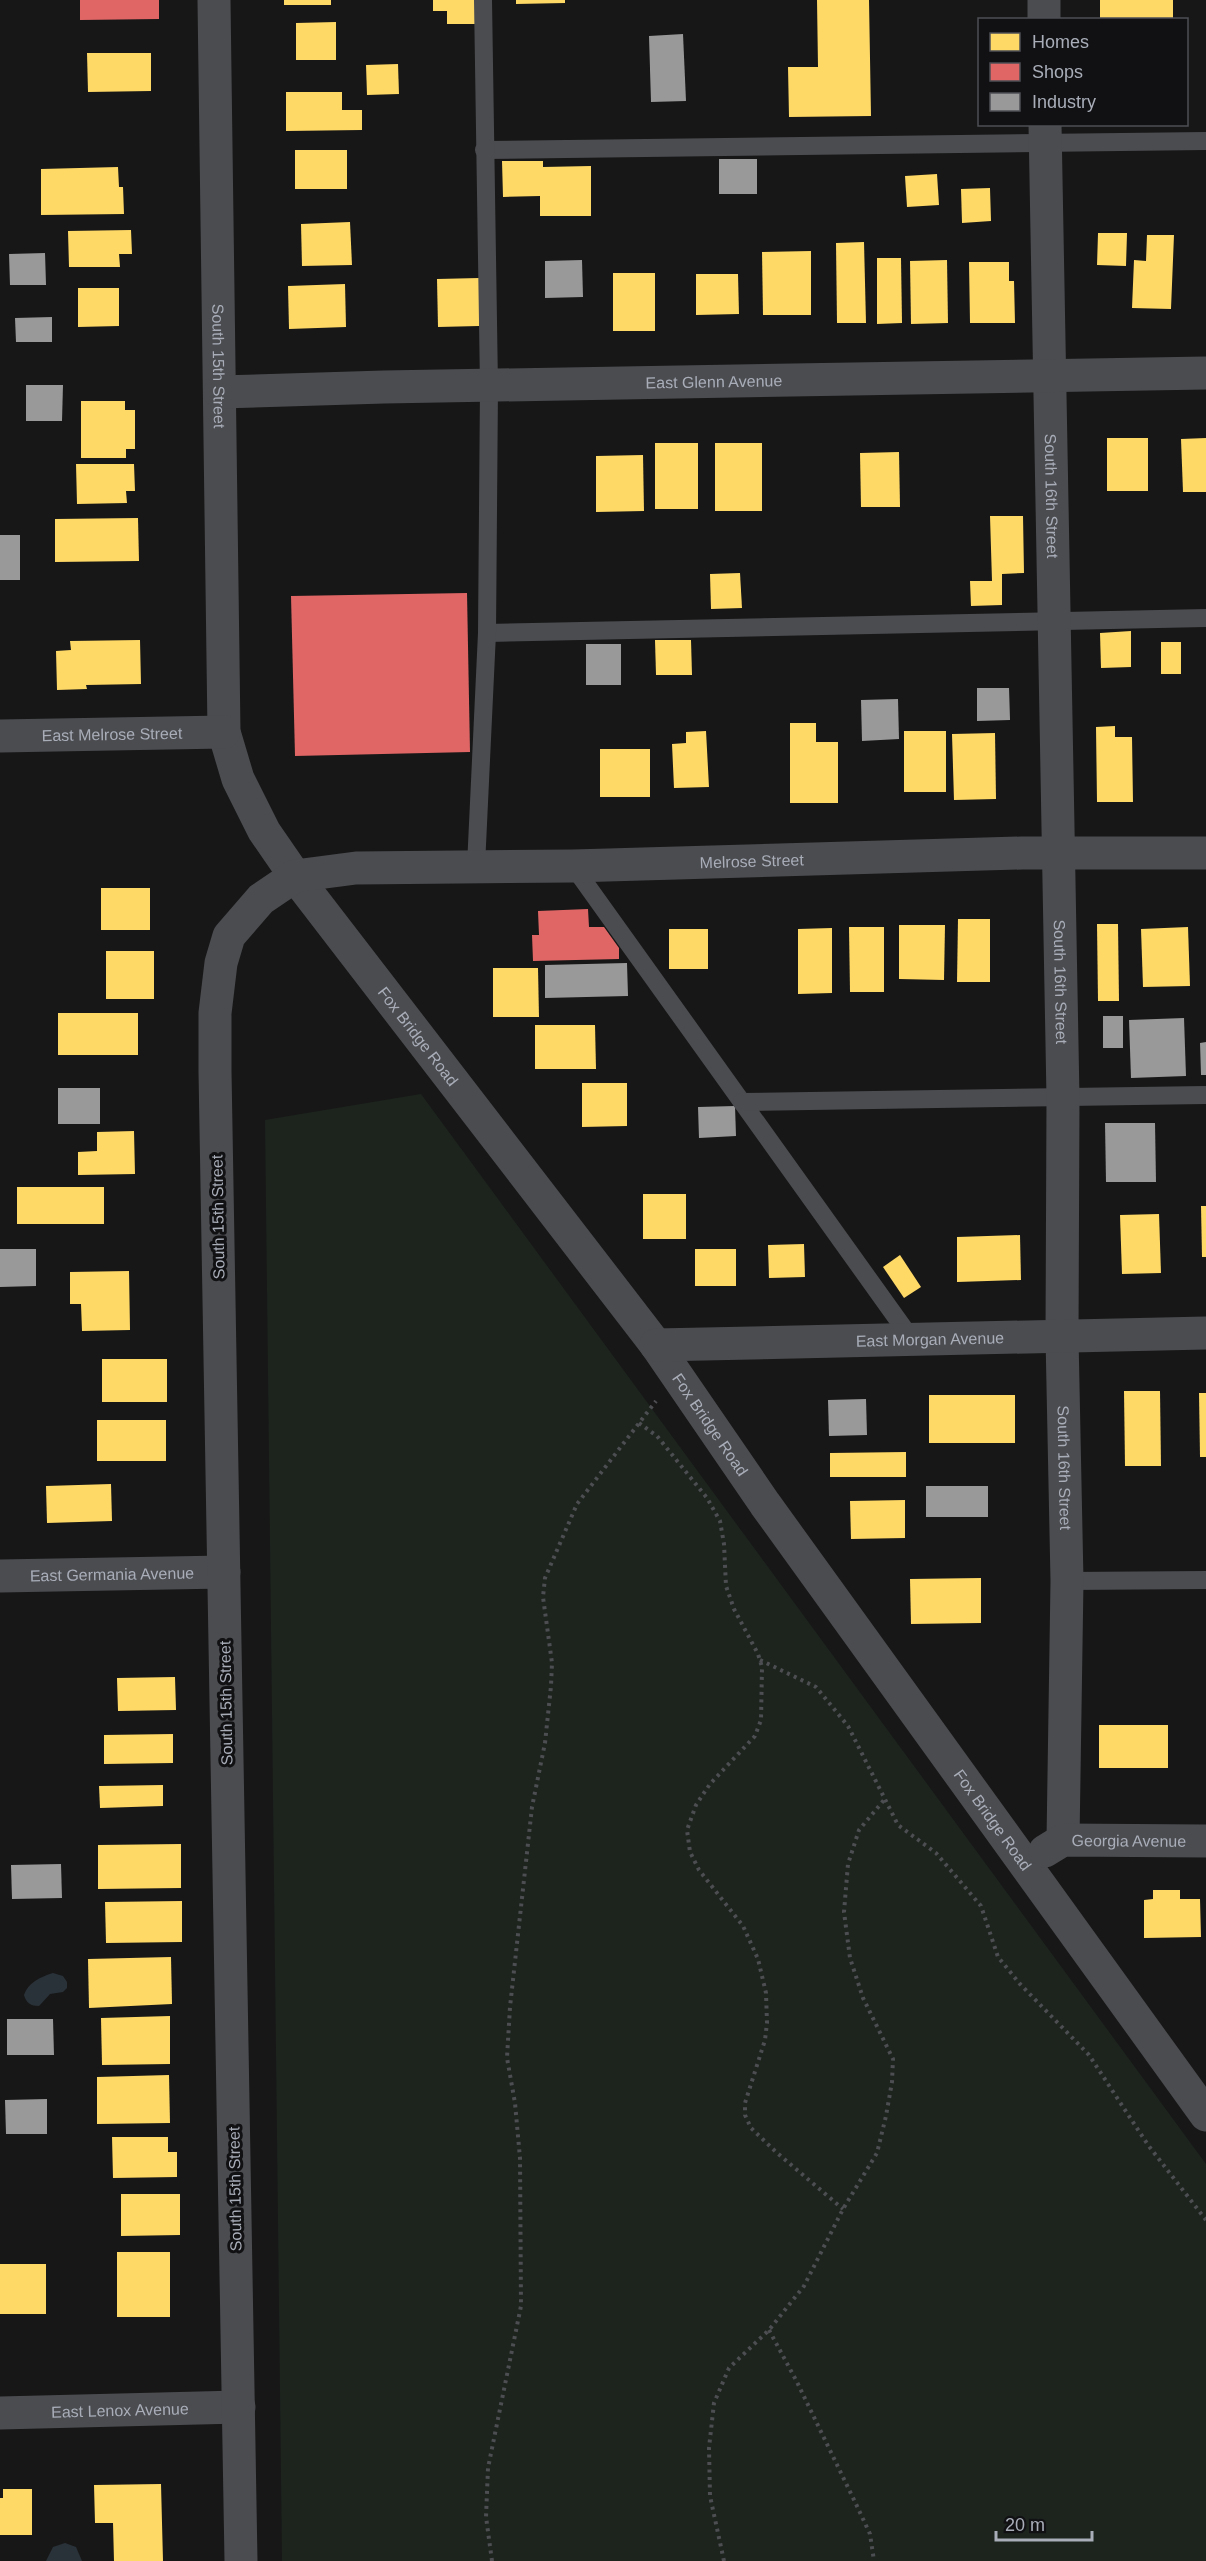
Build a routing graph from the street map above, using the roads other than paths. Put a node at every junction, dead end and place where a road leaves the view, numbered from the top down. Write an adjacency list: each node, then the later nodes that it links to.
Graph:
1 (214, 0): 11 (street, South 15th Street)
2 (483, 0): 7 (lane)
3 (1044, 0): 4 (street)
4 (1044, 18)
5 (1045, 134): 6 (lane); 7 (lane); 9 (street, South 16th Street)
6 (1206, 141)
7 (484, 150): 10 (lane)
8 (1206, 373): 9 (street, East Glenn Avenue)
9 (1049, 375): 10 (street, East Glenn Avenue); 13 (street, South 16th Street)
10 (489, 386): 11 (street, East Glenn Avenue); 14 (lane)
11 (220, 392): 15 (street, South 15th Street)
12 (1206, 618): 13 (lane)
13 (1054, 620): 14 (lane); 17 (street, South 16th Street)
14 (487, 633): 19 (lane)
15 (224, 732): 16 (street, East Melrose Street); 21 (street, Fox Bridge Road)
16 (0, 736)
17 (1058, 853): 18 (street, Melrose Street); 20 (street, Melrose Street); 23 (street, South 16th Street)
18 (1206, 853)
19 (476, 866): 20 (street, Melrose Street); 21 (street, Melrose Street)
20 (573, 866): 24 (lane)
21 (296, 876): 28 (street, Fox Bridge Road); 29 (street, South 15th Street)
22 (1206, 1095): 23 (lane)
23 (1064, 1098): 24 (lane); 26 (street, South 16th Street)
24 (742, 1102): 27 (lane)
25 (1206, 1333): 26 (street, East Morgan Avenue)
26 (1062, 1337): 27 (street, East Morgan Avenue); 32 (street, South 16th Street)
27 (913, 1341): 28 (street, East Morgan Avenue)
28 (656, 1345): 35 (street, Fox Bridge Road)
29 (224, 1572): 30 (street, East Germania Avenue); 37 (street, South 15th Street)
30 (0, 1576)
31 (1206, 1580): 32 (lane)
32 (1067, 1581): 33 (street, South 16th Street)
33 (1063, 1840): 34 (street, Georgia Avenue); 35 (street, Georgia Avenue)
34 (1206, 1841)
35 (1024, 1865): 36 (street, Fox Bridge Road)
36 (1206, 2115)
37 (239, 2407): 38 (street, East Lenox Avenue); 39 (street, South 15th Street)
38 (0, 2413)
39 (242, 2561)

